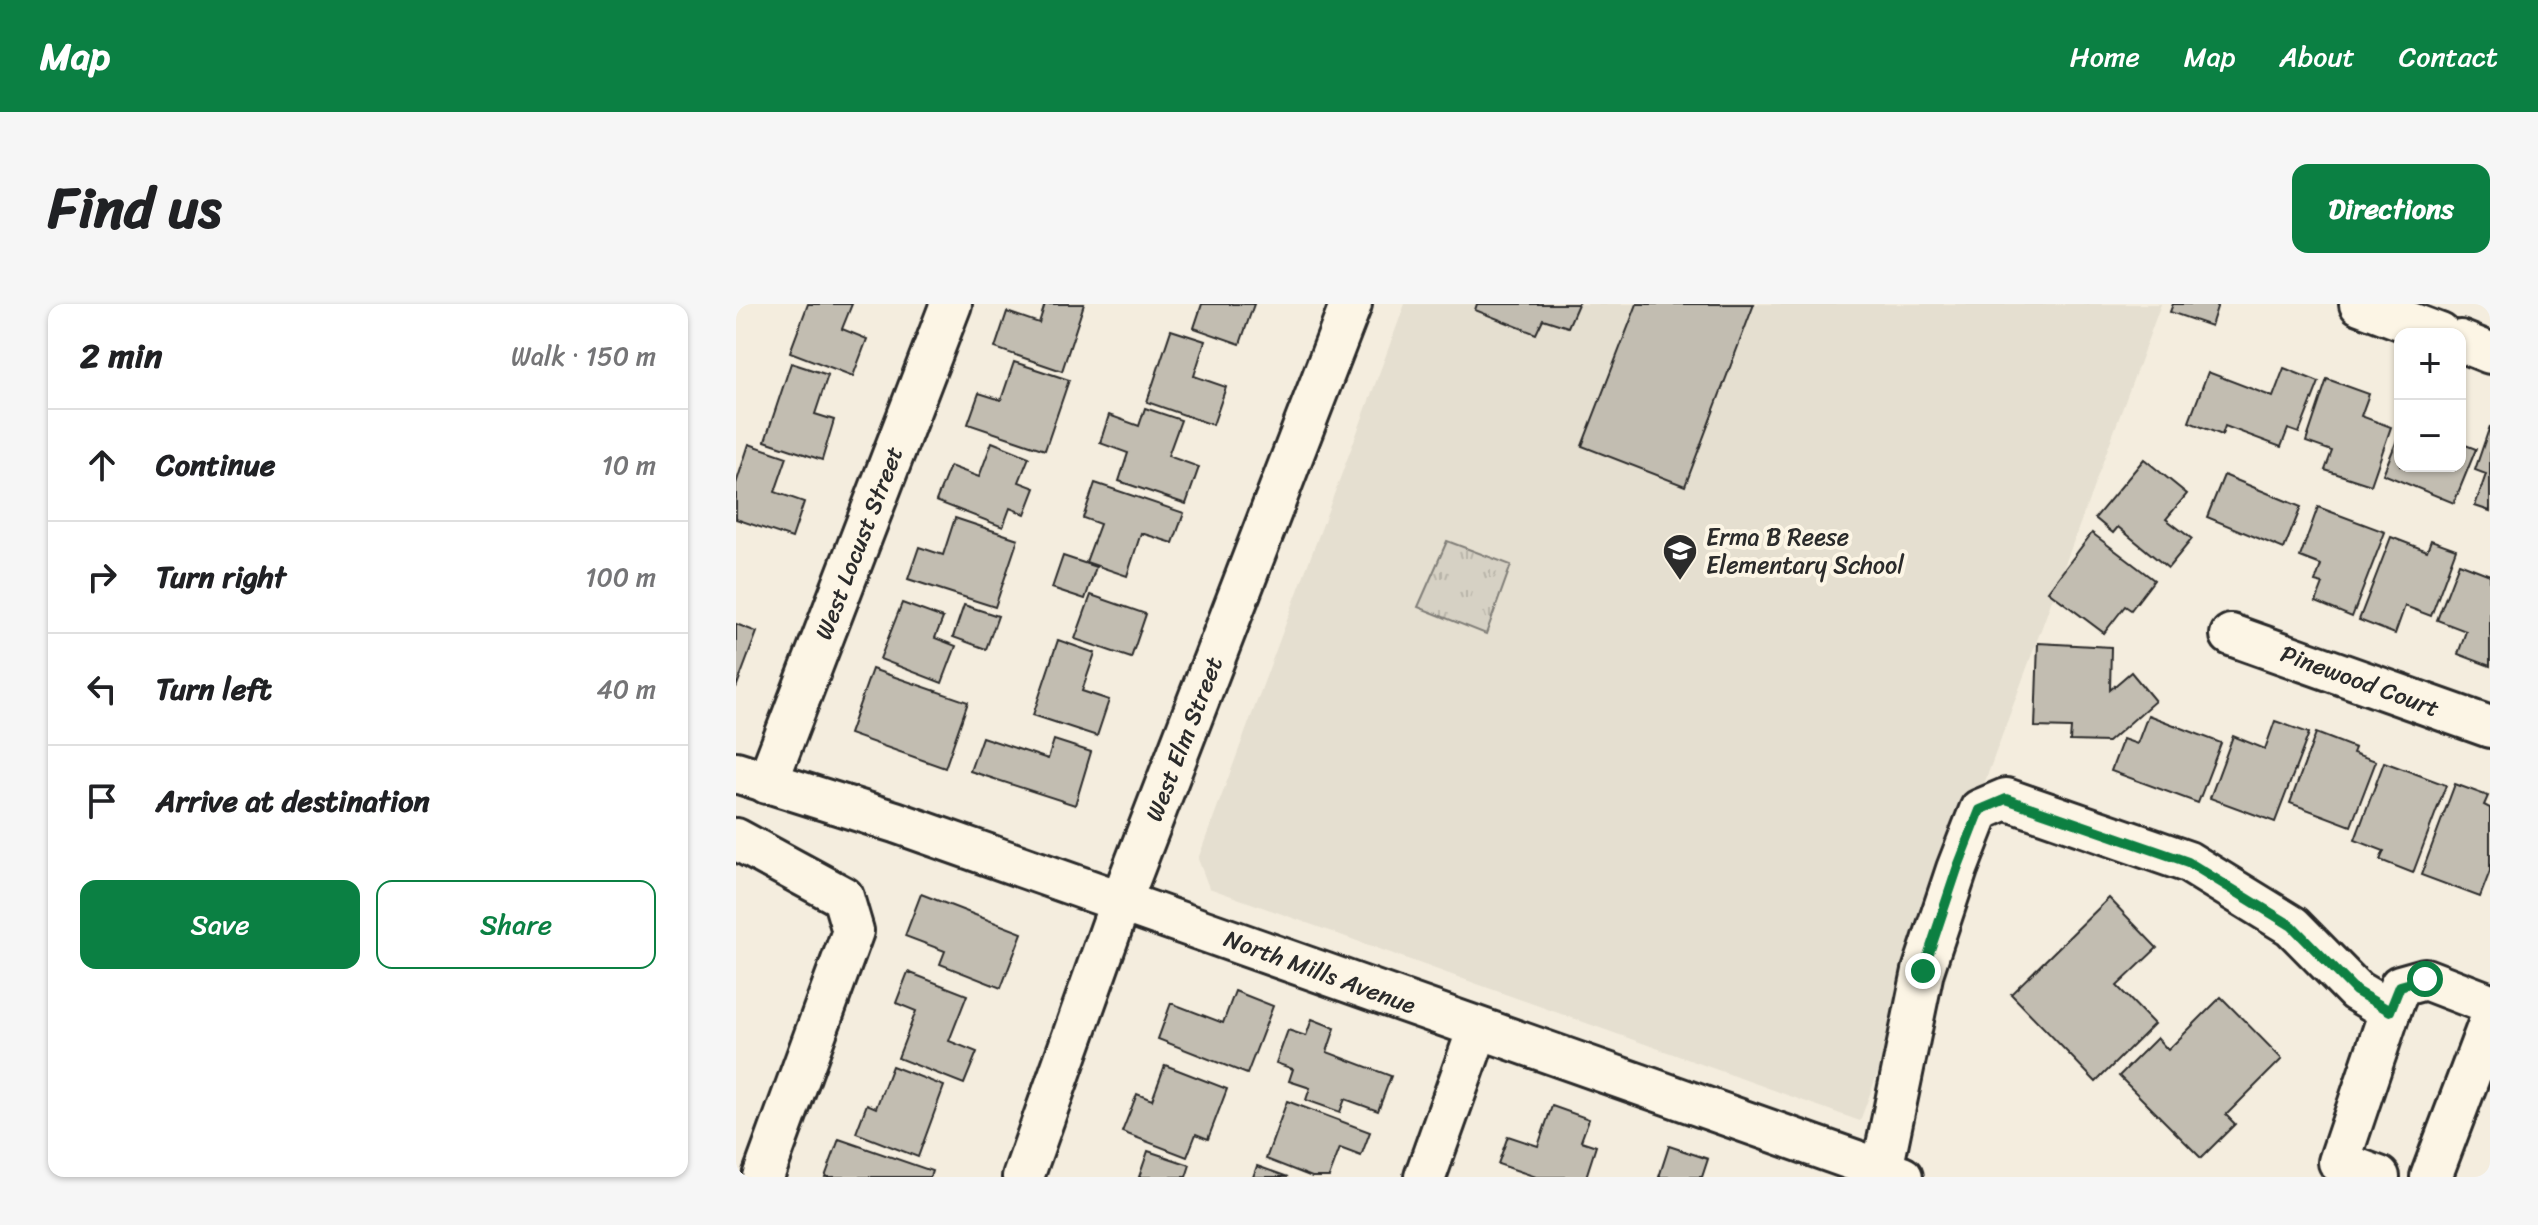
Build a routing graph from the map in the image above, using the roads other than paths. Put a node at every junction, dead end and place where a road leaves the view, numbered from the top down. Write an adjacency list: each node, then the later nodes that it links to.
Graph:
1 (951, 304): 9 (street, West Locust Street)
2 (1351, 304): 11 (street, West Elm Street)
3 (2360, 304): 4 (street)
4 (2424, 328)
5 (2466, 343): 6 (street)
6 (2490, 353)
7 (2231, 635): 8 (street, Pinewood Court)
8 (2490, 727)
9 (748, 786): 11 (street, North Mills Avenue)
10 (736, 839): 18 (street)
11 (1121, 901): 15 (street, North Mills Avenue); 19 (street, West Elm Street)
12 (2490, 1004): 13 (street)
13 (2390, 1011): 17 (street); 21 (street)
14 (2490, 1021): 22 (street)
15 (1478, 1029): 16 (street, North Mills Avenue); 20 (street)
16 (1812, 1162): 17 (street, North Mills Avenue)
17 (1892, 1174)
18 (763, 1177)
19 (1023, 1177)
20 (1425, 1177)
21 (2379, 1177)
22 (2431, 1177)

